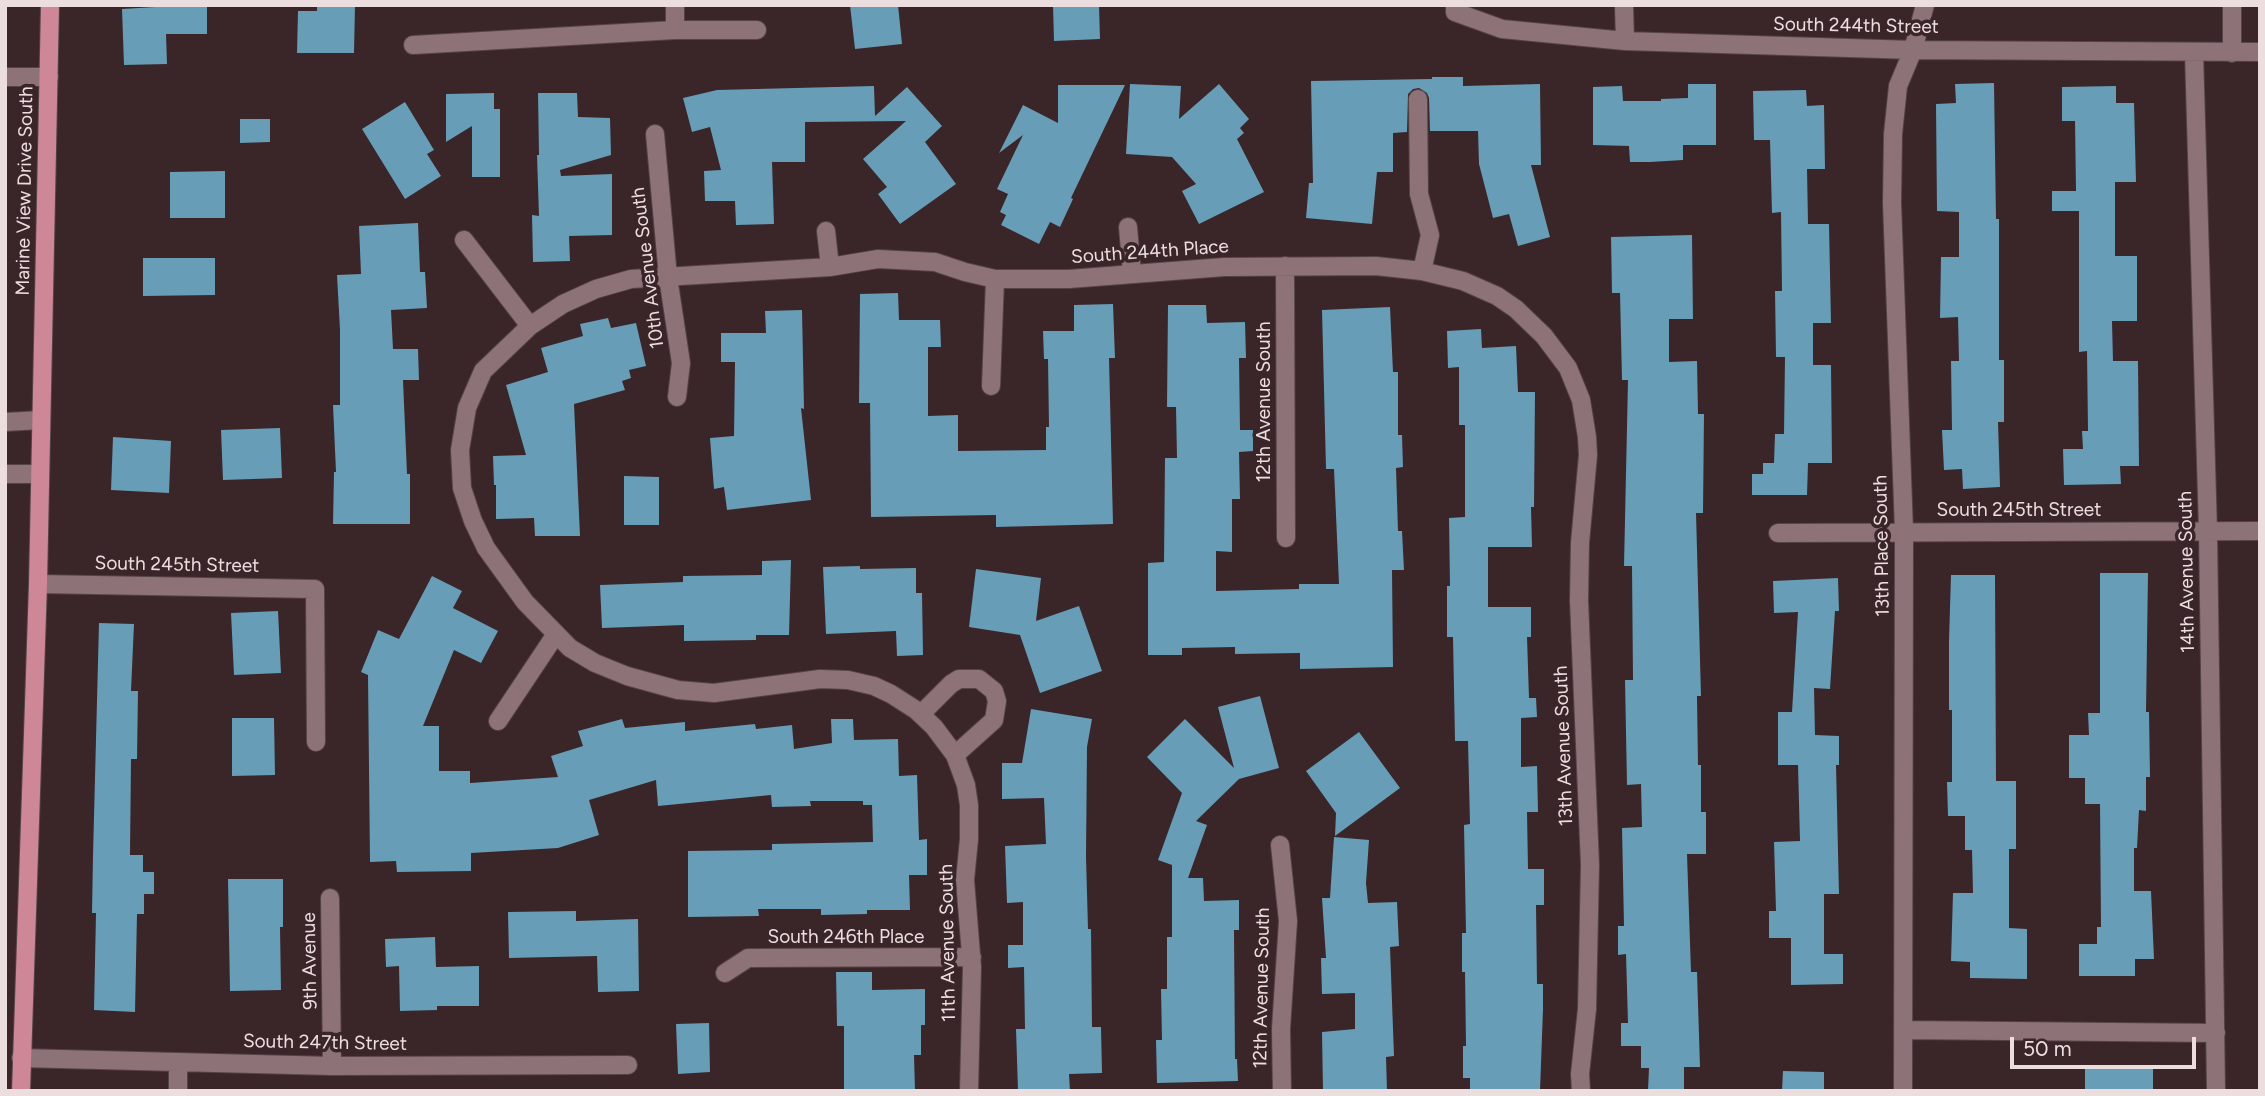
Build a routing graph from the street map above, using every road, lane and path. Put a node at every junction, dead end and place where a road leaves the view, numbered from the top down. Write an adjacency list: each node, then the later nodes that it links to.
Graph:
1 (50, 5): 15 (main road, Marine View Drive South)
2 (675, 5): 7 (street)
3 (1624, 5): 9 (street)
4 (1925, 5): 11 (street, 13th Place South)
5 (2232, 5): 14 (street)
6 (1455, 9): 9 (street, South 244th Street)
7 (675, 30): 8 (street); 10 (street)
8 (757, 30)
9 (1625, 41): 11 (street, South 244th Street)
10 (413, 45)
11 (1913, 50): 13 (street, South 244th Street); 36 (street, 13th Place South)
12 (2260, 52): 14 (street, South 244th Street)
13 (2194, 53): 14 (street, South 244th Street); 37 (street, 14th Avenue South)
14 (2232, 53)
15 (49, 76): 16 (street); 32 (main road, Marine View Drive South)
16 (5, 77)
17 (1418, 99): 24 (street)
18 (655, 134): 26 (street, 10th Avenue South)
19 (1128, 227): 25 (street)
20 (826, 231): 23 (street)
21 (464, 240): 28 (street)
22 (1284, 266): 24 (street, South 244th Place); 25 (street, South 244th Place); 40 (street, 12th Avenue South)
23 (830, 267): 26 (street, South 244th Place); 27 (street, South 244th Place)
24 (1422, 271): 31 (street, South 244th Place)
25 (1132, 274): 27 (street, South 244th Place)
26 (668, 276): 28 (street, South 244th Place); 30 (street, 10th Avenue South)
27 (995, 279): 29 (street)
28 (530, 326): 42 (street, South 244th Place)
29 (991, 386)
30 (677, 397)
31 (1581, 400): 61 (street, 13th Avenue South)
32 (41, 421): 33 (street); 35 (main road, Marine View Drive South)
33 (5, 422)
34 (5, 474): 35 (street)
35 (40, 474): 41 (main road, Marine View Drive South)
36 (1904, 531): 37 (street, South 245th Street); 39 (street, South 245th Street); 51 (street, 13th Place South)
37 (2208, 531): 38 (street, South 245th Street); 52 (street, 14th Avenue South)
38 (2260, 531)
39 (1778, 533)
40 (1286, 538)
41 (38, 584): 45 (street, South 245th Street); 53 (main road, Marine View Drive South)
42 (556, 634): 43 (street, 11th Avenue South); 44 (street)
43 (921, 714): 46 (street, 11th Avenue South); 46 (street)
44 (498, 721)
45 (316, 742)
46 (955, 755): 49 (street, 11th Avenue South)
47 (1280, 845): 60 (street, 12th Avenue South)
48 (330, 898): 56 (street, 9th Avenue)
49 (972, 957): 50 (street, South 246th Place); 59 (street, 11th Avenue South)
50 (725, 973)
51 (1903, 1030): 52 (street); 62 (street, 13th Place South)
52 (2216, 1033): 63 (street, 14th Avenue South)
53 (21, 1058): 54 (street, South 247th Street); 57 (main road, Marine View Drive South)
54 (178, 1062): 56 (street, South 247th Street); 58 (street)
55 (628, 1065): 56 (street, South 247th Street)
56 (332, 1066)
57 (21, 1091)
58 (178, 1091)
59 (969, 1091)
60 (1282, 1091)
61 (1581, 1091)
62 (1903, 1091)
63 (2216, 1091)

